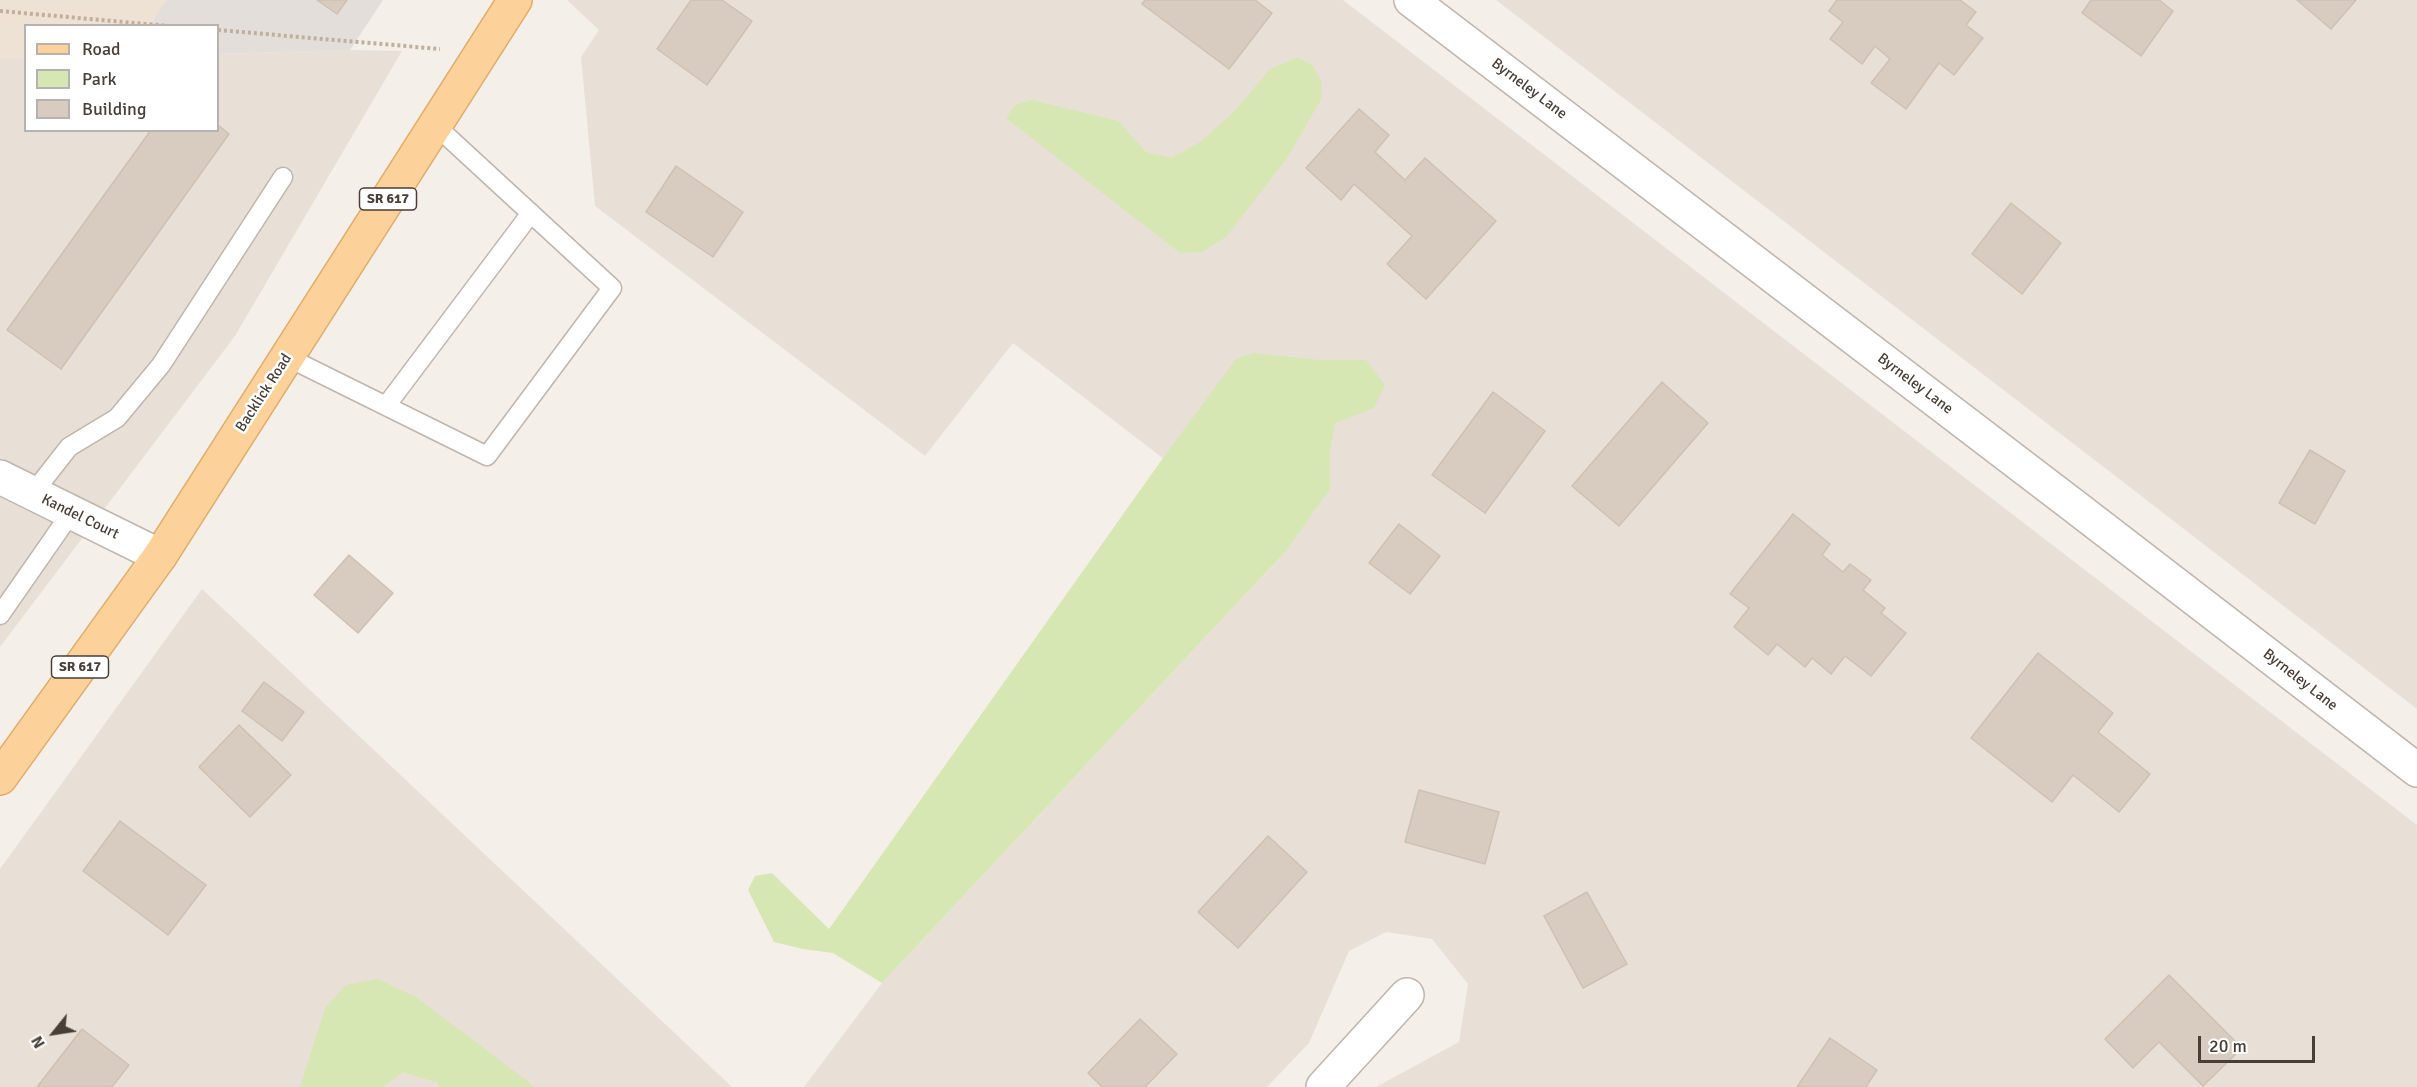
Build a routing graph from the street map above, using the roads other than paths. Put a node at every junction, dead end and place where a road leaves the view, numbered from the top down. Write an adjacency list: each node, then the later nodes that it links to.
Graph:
1 (515, 0): 3 (main road, Backlick Road / SR 617)
2 (1411, 0): 13 (street, Byrneley Lane)
3 (435, 125): 5 (lane); 6 (main road, Backlick Road / SR 617)
4 (283, 177): 9 (lane)
5 (531, 213): 7 (lane); 7 (lane)
6 (287, 357): 7 (lane); 11 (main road, Backlick Road / SR 617)
7 (386, 406)
8 (0, 477): 9 (street, Kandel Court)
9 (33, 493): 10 (street, Kandel Court)
10 (71, 513): 11 (street, Kandel Court); 12 (lane)
11 (160, 556): 14 (main road, Backlick Road / SR 617)
12 (0, 615)
13 (2417, 770)
14 (0, 778)
15 (1407, 995): 16 (street)
16 (1323, 1087)

